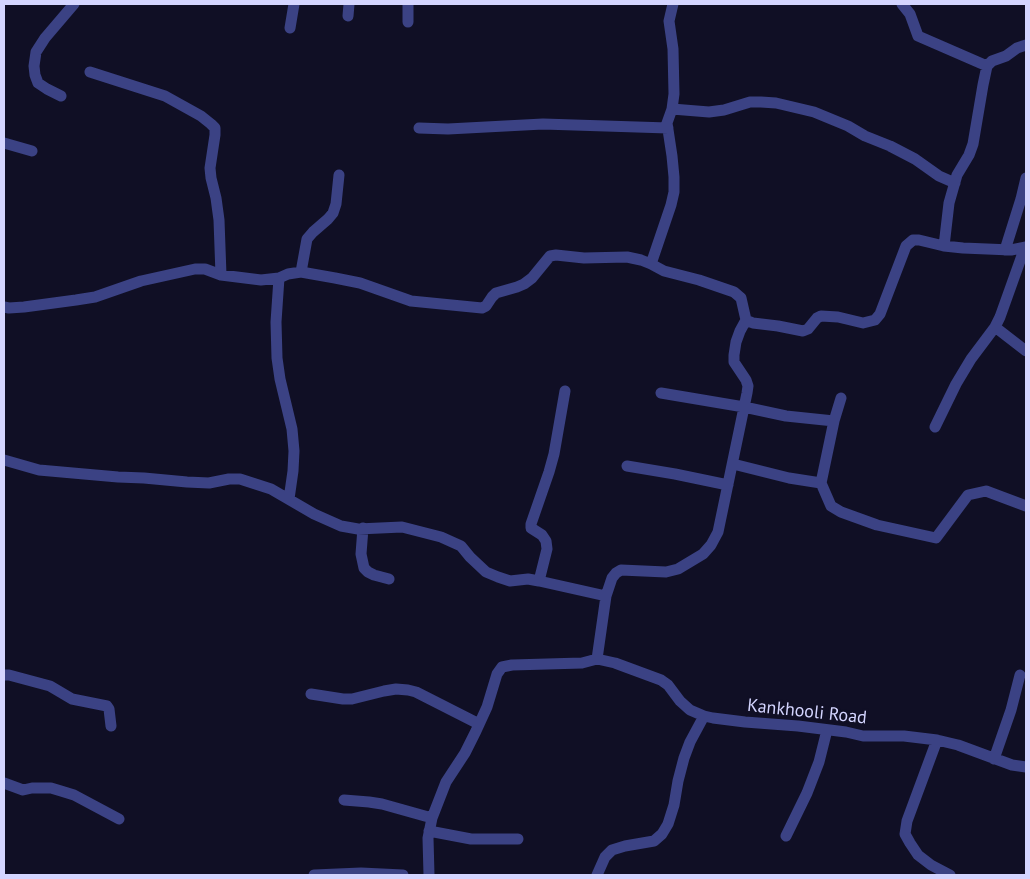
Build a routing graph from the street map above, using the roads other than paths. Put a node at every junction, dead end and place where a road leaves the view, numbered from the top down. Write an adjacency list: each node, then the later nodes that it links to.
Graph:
1 (74, 4): 13 (street)
2 (294, 4): 9 (street)
3 (349, 4): 7 (street)
4 (408, 4): 8 (street)
5 (673, 4): 14 (street)
6 (902, 4): 11 (street)
7 (348, 16)
8 (408, 22)
9 (290, 28)
10 (1026, 45): 11 (street)
11 (987, 66): 21 (street)
12 (90, 72): 27 (street)
13 (61, 96)
14 (672, 109): 16 (street); 21 (street)
15 (419, 128): 16 (street)
16 (668, 128): 25 (street)
17 (4, 143): 18 (street)
18 (32, 151)
19 (339, 175): 26 (street)
20 (1026, 178): 24 (street)
21 (955, 183): 22 (street)
22 (944, 246): 24 (street); 30 (street)
23 (1026, 247): 24 (street); 31 (street)
24 (1005, 250)
25 (651, 264): 26 (street); 30 (street)
26 (301, 272): 28 (street)
27 (221, 275): 28 (street); 29 (street)
28 (278, 278): 44 (street)
29 (4, 307)
30 (746, 320): 36 (street)
31 (995, 328): 32 (street); 38 (street)
32 (1026, 351)
33 (565, 391): 48 (street)
34 (661, 393): 36 (street)
35 (841, 398): 37 (street)
36 (744, 407): 37 (street); 40 (street)
37 (834, 422): 42 (street)
38 (935, 426)
39 (4, 460): 44 (street)
40 (733, 464): 42 (street); 43 (street)
41 (627, 466): 43 (street)
42 (821, 483): 45 (street)
43 (728, 485): 49 (street)
44 (289, 499): 46 (street)
45 (1026, 506)
46 (362, 528): 47 (street); 48 (street)
47 (389, 580)
48 (539, 581): 49 (street)
49 (606, 596): 50 (street)
50 (597, 658): 54 (street, Kankhooli Road); 55 (street)
51 (4, 675): 56 (street)
52 (1020, 675): 59 (street)
53 (311, 694): 55 (street)
54 (704, 716): 57 (street, Kankhooli Road); 71 (street)
55 (479, 724): 63 (street)
56 (111, 726)
57 (827, 730): 58 (street, Kankhooli Road); 66 (street)
58 (937, 740): 59 (street, Kankhooli Road); 72 (street)
59 (994, 759): 60 (street, Kankhooli Road)
60 (1026, 767)
61 (4, 783): 64 (street)
62 (344, 800): 63 (street)
63 (432, 818): 65 (street)
64 (119, 819)
65 (429, 831): 67 (street); 70 (street)
66 (786, 836)
67 (518, 839)
68 (314, 875): 69 (street)
69 (402, 875)
70 (429, 875)
71 (597, 875)
72 (950, 875)

